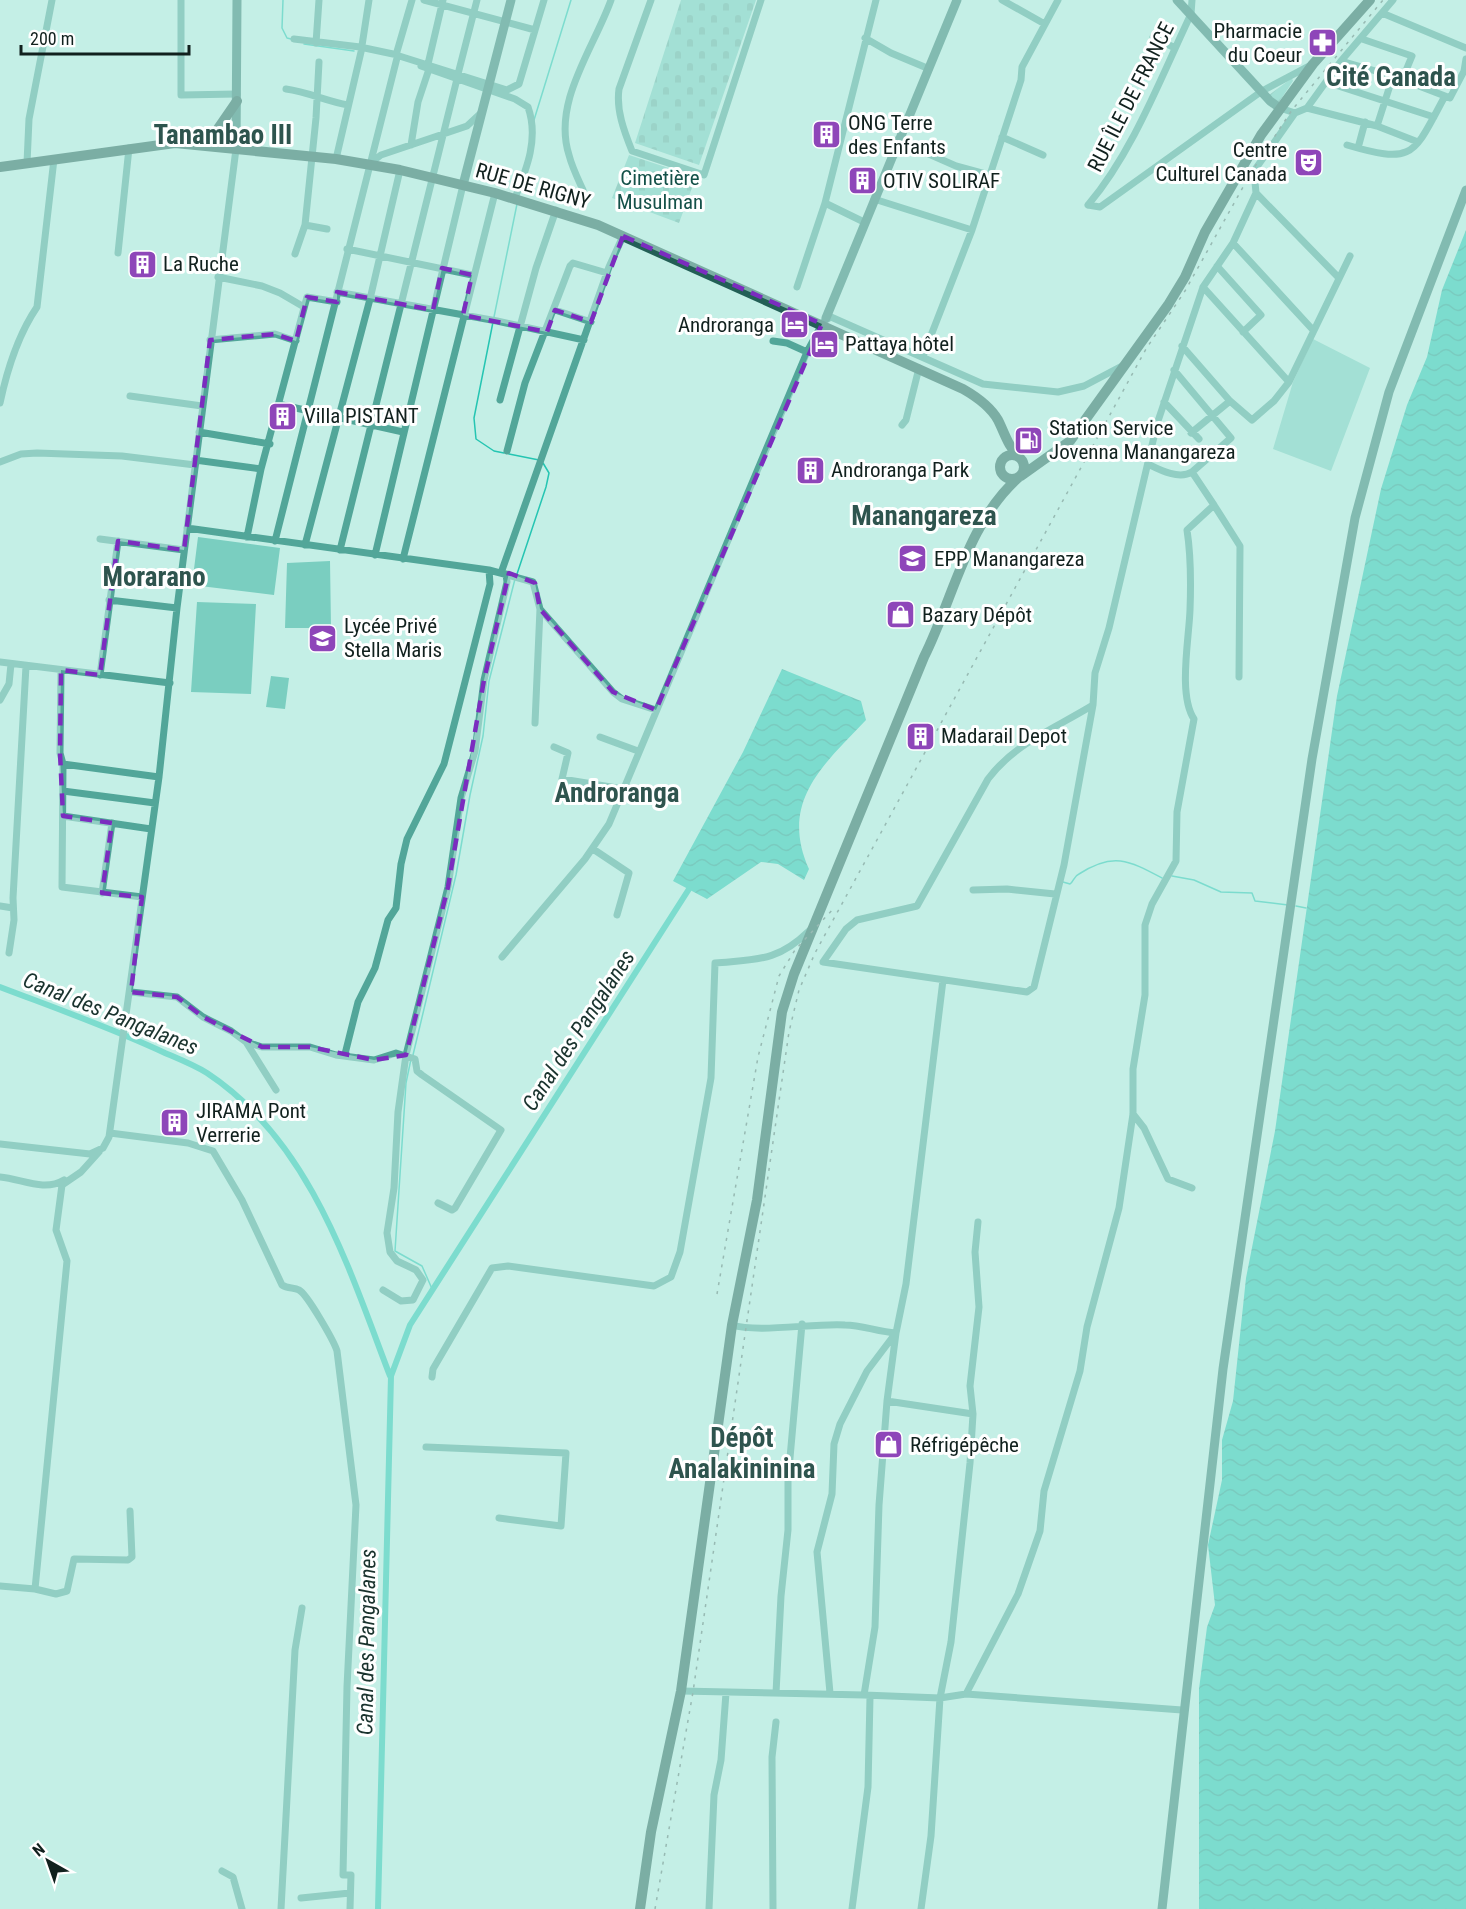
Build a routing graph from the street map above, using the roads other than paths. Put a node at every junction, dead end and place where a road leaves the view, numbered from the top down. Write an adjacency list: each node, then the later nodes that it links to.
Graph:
1 (52, 0): 78 (street)
2 (181, 0): 54 (street)
3 (237, 0): 54 (main road)
4 (319, 0): 34 (street)
5 (369, 0): 37 (street)
6 (412, 0): 38 (street)
7 (424, 0): 22 (street)
8 (477, 0): 25 (street)
9 (511, 0): 27 (main road)
10 (544, 0): 29 (street)
11 (611, 0): 85 (street)
12 (651, 0): 13 (street)
13 (761, 0)
14 (876, 0): 31 (street)
15 (957, 0): 44 (main road)
16 (1002, 0): 28 (street)
17 (1058, 0): 28 (street)
18 (1177, 0): 26 (main road)
19 (1192, 0): 26 (street, RUE ÎLE DE FRANCE)
20 (1370, 0): 23 (main road)
21 (1393, 0): 24 (street)
22 (443, 2): 25 (street); 43 (street)
23 (1361, 5): 42 (main road)
24 (1382, 13): 33 (street); 36 (street)
25 (473, 14): 27 (street); 45 (street)
26 (1191, 14): 35 (street, RUE ÎLE DE FRANCE); 51 (main road)
27 (505, 22): 29 (street); 49 (main road)
28 (1044, 23): 65 (street)
29 (536, 30): 49 (street)
30 (1153, 37): 35 (street)
31 (865, 38): 44 (street); 91 (street)
32 (294, 39): 34 (street)
33 (1362, 39): 40 (street); 47 (street)
34 (316, 43): 37 (street)
35 (1175, 48): 51 (street, RUE ÎLE DE FRANCE)
36 (1466, 48)
37 (360, 49): 38 (street); 56 (street)
38 (396, 57): 43 (street); 79 (street)
39 (1466, 59): 52 (street)
40 (1341, 61): 46 (street); 48 (street)
41 (319, 62): 53 (street)
42 (1313, 64): 51 (street); 57 (main road)
43 (428, 66): 45 (street); 69 (street)
44 (927, 68): 66 (main road)
45 (458, 76): 49 (street); 64 (street)
46 (1393, 76): 47 (street); 55 (street)
47 (1402, 80): 52 (street)
48 (1326, 82): 55 (street); 58 (street)
49 (488, 86): 59 (main road); 89 (street)
50 (286, 89): 53 (street)
51 (1262, 91): 57 (main road)
52 (1445, 96): 61 (street)
53 (317, 97): 56 (street); 75 (street)
54 (237, 98): 68 (main road); 72 (main road)
55 (1386, 99): 61 (street); 63 (street)
56 (348, 105): 77 (street)
57 (1280, 108): 60 (street); 134 (main road)
58 (1307, 108): 60 (street); 62 (street)
59 (482, 112): 64 (street); 84 (main road)
60 (1295, 113): 88 (street)
61 (1434, 117): 67 (street)
62 (1365, 122): 63 (street); 73 (street)
63 (1377, 126): 67 (street)
64 (442, 134): 69 (street); 83 (street)
65 (1002, 136): 74 (street); 82 (street)
66 (897, 140): 82 (street); 90 (main road)
67 (1418, 142): 73 (street)
68 (195, 144): 71 (main road, RUE DE RIGNY); 72 (main road, RUE DE RIGNY)
69 (411, 145): 79 (street)
70 (1347, 146): 73 (street)
71 (130, 147): 76 (main road, RUE DE RIGNY); 100 (street)
72 (236, 148): 75 (main road, RUE DE RIGNY); 109 (street)
73 (1358, 148)
74 (1043, 155)
75 (312, 158): 77 (main road, RUE DE RIGNY); 94 (street)
76 (54, 159): 78 (main road, RUE DE RIGNY); 142 (street)
77 (336, 159): 79 (main road, RUE DE RIGNY)
78 (27, 163): 80 (main road, RUE DE RIGNY)
79 (368, 164): 81 (main road, RUE DE RIGNY); 99 (street)
80 (0, 167)
81 (400, 171): 83 (main road, RUE DE RIGNY); 102 (street)
82 (989, 175): 96 (street)
83 (433, 179): 84 (main road, RUE DE RIGNY); 104 (street)
84 (463, 185): 87 (main road, RUE DE RIGNY); 106 (street)
85 (583, 190)
86 (1466, 190): 251 (main road)
87 (495, 193): 89 (main road, RUE DE RIGNY); 108 (street)
88 (1256, 193): 98 (street); 110 (street)
89 (515, 198): 92 (main road, RUE DE RIGNY)
90 (874, 199): 93 (main road); 96 (street)
91 (825, 203): 93 (street); 111 (street)
92 (556, 210): 97 (main road, RUE DE RIGNY); 123 (street)
93 (864, 222): 121 (main road)
94 (305, 225): 95 (street); 101 (street)
95 (327, 229)
96 (972, 230): 133 (street)
97 (623, 236): 107 (street); 121 (main road, RUE DE RIGNY)
98 (1233, 243): 105 (street); 124 (street)
99 (347, 249): 102 (street); 113 (street)
100 (118, 253)
101 (296, 254)
102 (380, 256): 104 (street); 114 (street)
103 (1350, 256): 110 (street)
104 (410, 263): 106 (street); 116 (street)
105 (1217, 266): 112 (street); 126 (street)
106 (442, 268): 108 (street); 118 (street)
107 (607, 273): 119 (street); 122 (street)
108 (472, 275): 120 (street)
109 (218, 277): 117 (street); 127 (street)
110 (1338, 277): 124 (street)
111 (797, 287)
112 (1203, 287): 126 (street); 131 (street)
113 (337, 292): 114 (street); 115 (street)
114 (370, 299): 116 (street); 147 (street)
115 (337, 302): 117 (street); 145 (street)
116 (399, 304): 118 (street); 148 (street)
117 (304, 307): 129 (street)
118 (433, 310): 120 (street); 151 (street)
119 (555, 310): 122 (street); 125 (street)
120 (463, 315): 123 (street); 177 (street)
121 (824, 321): 132 (street); 133 (street); 135 (main road, RUE DE RIGNY)
122 (591, 322): 128 (street)
123 (520, 326): 125 (street); 139 (street)
124 (1313, 330): 137 (street)
125 (547, 332): 128 (street); 156 (street)
126 (1243, 332): 137 (street)
127 (210, 340): 129 (street); 144 (street)
128 (584, 340): 179 (street)
129 (296, 341): 143 (street)
130 (773, 341): 132 (street)
131 (1182, 346): 136 (street); 140 (street)
132 (807, 352): 192 (street)
133 (923, 356): 134 (street)
134 (1124, 364): 157 (main road)
135 (919, 367): 149 (street); 153 (main road, RUE DE RIGNY)
136 (1174, 370): 141 (street); 146 (street)
137 (1289, 382): 140 (street)
138 (130, 396): 144 (street)
139 (500, 400)
140 (1230, 401): 146 (street)
141 (1164, 402): 152 (street); 161 (street)
142 (0, 404)
143 (278, 404): 145 (street); 155 (street)
144 (202, 406): 150 (street)
145 (309, 411): 147 (street); 172 (street)
146 (1212, 416): 152 (street); 164 (street)
147 (338, 417): 148 (street); 173 (street)
148 (369, 425): 151 (street); 175 (street)
149 (902, 425)
150 (199, 432): 155 (street); 160 (street)
151 (403, 432): 176 (street)
152 (1191, 433): 154 (street)
153 (1003, 434): 158 (main road, RUE DE RIGNY); 162 (main road)
154 (1199, 439)
155 (270, 444): 163 (street)
156 (507, 451)
157 (1054, 454): 158 (main road); 165 (main road)
158 (1020, 457): 162 (main road); 165 (main road)
159 (0, 462): 160 (street)
160 (195, 462): 163 (street); 168 (street)
161 (1148, 464): 164 (street); 191 (street)
162 (1000, 465): 165 (main road); 166 (main road)
163 (261, 469): 169 (street)
164 (1192, 472): 167 (street)
165 (1020, 477): 166 (main road)
166 (993, 504): 213 (main road)
167 (1214, 505): 188 (street); 222 (street)
168 (187, 528): 169 (street); 174 (street)
169 (247, 537): 172 (street)
170 (100, 539): 171 (street)
171 (118, 541): 174 (street); 180 (street)
172 (275, 541): 173 (street)
173 (305, 545): 175 (street)
174 (184, 550): 181 (street)
175 (340, 550): 176 (street)
176 (375, 555): 177 (street)
177 (403, 559): 178 (street)
178 (489, 570): 179 (street); 219 (street)
179 (505, 574): 182 (street); 220 (street)
180 (109, 600): 181 (street); 187 (street)
181 (177, 609): 189 (street)
182 (540, 609): 192 (street); 193 (street)
183 (0, 662): 184 (street)
184 (11, 664): 185 (street); 190 (street)
185 (26, 666): 186 (street); 211 (street)
186 (61, 670): 187 (street); 197 (street)
187 (100, 675): 189 (street)
188 (1239, 677)
189 (170, 683): 198 (street)
190 (0, 700)
191 (1093, 705): 208 (street); 216 (street)
192 (656, 710): 196 (street)
193 (535, 723)
194 (600, 737): 196 (street)
195 (554, 747): 199 (street)
196 (638, 752): 199 (street)
197 (63, 764): 198 (street); 200 (street)
198 (159, 777): 201 (street)
199 (623, 789): 205 (street)
200 (63, 791): 201 (street); 202 (street)
201 (155, 802): 204 (street)
202 (63, 816): 203 (street); 207 (street)
203 (112, 823): 204 (street); 207 (street)
204 (151, 830): 209 (street)
205 (593, 849): 212 (street); 215 (street)
206 (974, 890): 208 (street)
207 (102, 892): 209 (street)
208 (1055, 894): 216 (street)
209 (142, 897): 217 (street)
210 (0, 906): 211 (street)
211 (13, 908): 214 (street)
212 (617, 915)
213 (816, 925): 233 (main road); 235 (street)
214 (9, 953)
215 (502, 957)
216 (943, 980): 234 (street)
217 (131, 992): 218 (street); 223 (street)
218 (246, 1042): 219 (street); 221 (street)
219 (345, 1054): 220 (street)
220 (409, 1056): 229 (street); 231 (street)
221 (276, 1090)
222 (1132, 1114): 228 (street); 248 (street)
223 (110, 1133): 225 (street); 254 (street)
224 (0, 1144): 225 (street)
225 (103, 1148): 226 (street)
226 (81, 1172): 227 (street); 242 (street)
227 (0, 1177)
228 (1192, 1188)
229 (438, 1203)
230 (978, 1222): 237 (street)
231 (383, 1290)
232 (802, 1324): 233 (street); 234 (street); 246 (street)
233 (732, 1325): 244 (main road)
234 (896, 1333): 236 (street); 247 (street)
235 (432, 1377)
236 (887, 1401): 237 (street); 249 (street)
237 (973, 1414): 250 (street)
238 (426, 1447): 240 (street)
239 (130, 1511): 242 (street)
240 (499, 1518)
241 (0, 1586): 242 (street)
242 (35, 1589)
243 (302, 1608): 257 (street)
244 (681, 1691): 245 (street); 259 (main road)
245 (726, 1693): 246 (street); 260 (street)
246 (776, 1693): 247 (street)
247 (830, 1693): 249 (street)
248 (966, 1694): 250 (street); 251 (street)
249 (867, 1696): 250 (street); 262 (street)
250 (940, 1698): 263 (street)
251 (1182, 1710): 264 (main road)
252 (776, 1722): 261 (street)
253 (222, 1871): 256 (street)
254 (351, 1893): 255 (street); 258 (street)
255 (301, 1898)
256 (242, 1909)
257 (281, 1909)
258 (350, 1909)
259 (640, 1909)
260 (709, 1909)
261 (772, 1909)
262 (852, 1909)
263 (921, 1909)
264 (1162, 1909)

